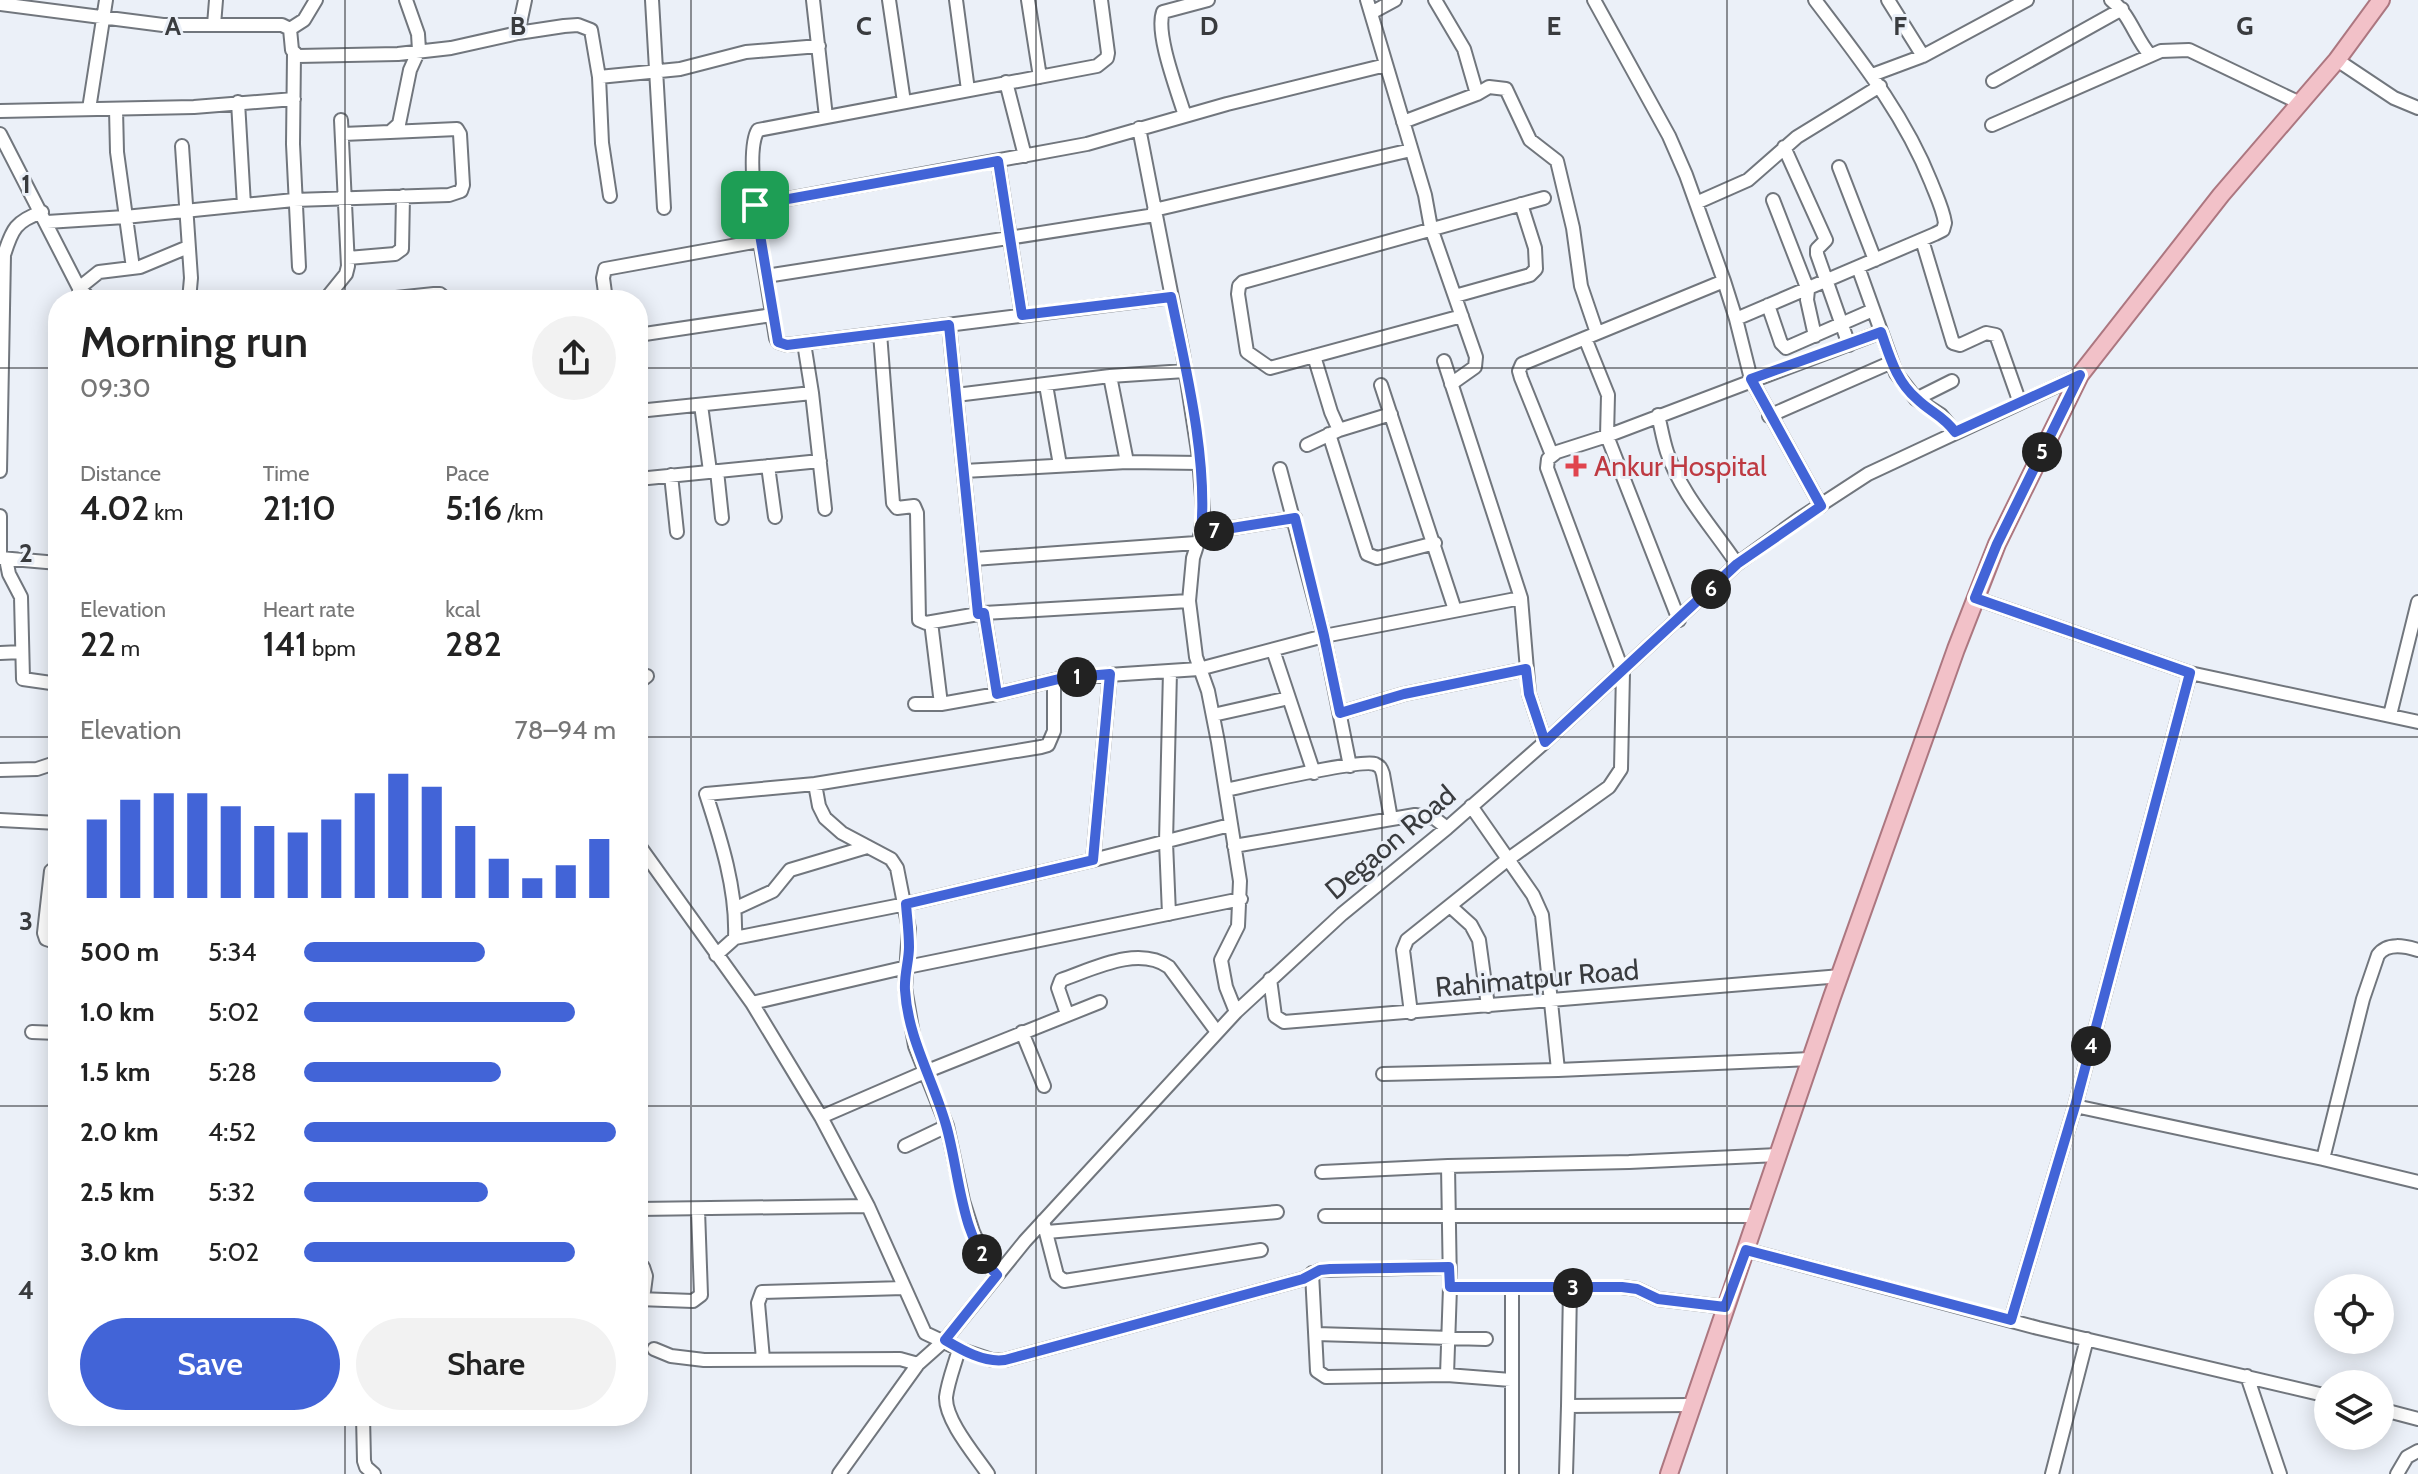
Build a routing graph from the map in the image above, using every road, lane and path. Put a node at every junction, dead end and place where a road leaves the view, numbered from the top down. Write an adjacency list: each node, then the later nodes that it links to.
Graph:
1 (106, 0): 25 (street)
2 (216, 0): 26 (street)
3 (316, 0): 27 (street)
4 (406, 0): 30 (street)
5 (525, 0): 28 (street)
6 (652, 0): 36 (street)
7 (813, 0): 29 (street)
8 (889, 0): 46 (street)
9 (956, 0): 42 (street)
10 (1028, 0): 38 (street)
11 (1101, 0): 38 (street)
12 (1208, 0): 52 (street)
13 (1395, 0): 23 (street)
14 (1435, 0): 43 (street)
15 (1594, 0): 74 (street)
16 (1815, 0): 39 (street)
17 (1888, 0): 33 (street)
18 (2027, 0): 33 (street)
19 (2111, 0): 24 (street)
20 (2381, 0): 34 (main road)
21 (26, 3): 22 (street); 25 (street)
22 (0, 4)
23 (1369, 6): 35 (street)
24 (2122, 9): 32 (street); 40 (street)
25 (102, 16): 26 (street); 49 (street)
26 (214, 25): 27 (street)
27 (290, 29): 31 (street)
28 (518, 33): 30 (street); 37 (street)
29 (819, 46): 36 (street); 53 (street)
30 (419, 50): 31 (street); 58 (street)
31 (294, 54): 44 (street)
32 (2150, 55): 47 (street); 56 (street)
33 (1923, 56): 39 (street)
34 (2337, 60): 47 (main road); 48 (street)
35 (1386, 65): 52 (street); 55 (street)
36 (657, 73): 37 (street); 78 (street)
37 (599, 77): 69 (street)
38 (1040, 77): 41 (street)
39 (1876, 80): 62 (street); 85 (street)
40 (1993, 81)
41 (1006, 82): 42 (street); 65 (street)
42 (968, 90): 46 (street)
43 (1477, 94): 55 (street); 116 (street)
44 (294, 99): 45 (street); 72 (street)
45 (238, 102): 50 (street); 76 (street)
46 (904, 102): 53 (street)
47 (2300, 103): 125 (main road)
48 (2418, 108)
49 (89, 109): 50 (street); 51 (street)
50 (116, 109): 82 (street)
51 (0, 111)
52 (1185, 116): 57 (street)
53 (826, 117): 77 (street)
54 (341, 120): 60 (street)
55 (1403, 122): 63 (street)
56 (1992, 125)
57 (1139, 128): 65 (street); 80 (street)
58 (390, 132): 60 (street); 68 (street)
59 (0, 134): 64 (street)
60 (343, 134): 71 (street)
61 (182, 146): 79 (street)
62 (1784, 147): 74 (street); 94 (street)
63 (1411, 150): 80 (street); 83 (street)
64 (4, 151): 81 (street)
65 (1025, 156): 66 (street)
66 (998, 161): 77 (street); 84 (street)
67 (1839, 167): 89 (street)
68 (403, 196): 71 (street); 88 (street)
69 (610, 196)
70 (1544, 198): 75 (street)
71 (344, 199): 72 (street); 88 (street)
72 (294, 200): 76 (street); 90 (street)
73 (1773, 200): 102 (street)
74 (1696, 203): 95 (street)
75 (1521, 204): 83 (street); 103 (street)
76 (244, 205): 79 (street)
77 (755, 205): 86 (street)
78 (664, 208)
79 (185, 211): 82 (street); 87 (street)
80 (1154, 212): 84 (street); 104 (street)
81 (44, 217): 82 (street); 96 (street); 97 (street)
82 (125, 217): 92 (street)
83 (1431, 228): 103 (street); 120 (street)
84 (1010, 239): 93 (street); 108 (street)
85 (1922, 240): 89 (street); 135 (street)
86 (759, 241): 93 (street); 101 (street)
87 (188, 247): 92 (street); 99 (street)
88 (348, 258): 100 (street)
89 (1875, 260): 91 (street)
90 (299, 267)
91 (1858, 267): 94 (street); 106 (street)
92 (133, 268): 98 (street)
93 (766, 276): 107 (street)
94 (1828, 280): 102 (street); 111 (street)
95 (1724, 281): 110 (street); 116 (street)
96 (2, 287): 121 (street)
97 (77, 290)
98 (83, 290)
99 (189, 290)
100 (333, 290)
101 (605, 290)
102 (1808, 290): 105 (street); 117 (street)
103 (1455, 296): 109 (street)
104 (1171, 297): 108 (street); 124 (street)
105 (1768, 305): 110 (street); 117 (street)
106 (1873, 310): 111 (street); 113 (street)
107 (772, 315): 115 (street); 118 (street)
108 (1022, 315): 112 (street)
109 (1462, 316): 120 (street); 129 (street)
110 (1736, 319): 127 (street)
111 (1842, 324): 117 (street); 119 (street)
112 (949, 325): 114 (street); 133 (street)
113 (1881, 332): 119 (street); 123 (street)
114 (880, 333): 118 (street); 177 (street)
115 (648, 334)
116 (1591, 336): 143 (street); 145 (street)
117 (1815, 336)
118 (804, 343): 132 (street)
119 (1849, 345): 127 (street)
120 (1314, 356): 141 (street)
121 (1, 359): 152 (street)
122 (1444, 361): 129 (street)
123 (1892, 362): 134 (street); 140 (street)
124 (1185, 371): 126 (street); 148 (street)
125 (2080, 375): 135 (street, Degaon Road); 171 (main road)
126 (1110, 376): 130 (street); 147 (street)
127 (1751, 379): 139 (street); 140 (street)
128 (1952, 381): 134 (street)
129 (1451, 384): 170 (street)
130 (1046, 385): 133 (street); 149 (street)
131 (1381, 385): 138 (street)
132 (812, 393): 136 (street); 146 (street)
133 (956, 395): 154 (street)
134 (1916, 399): 142 (street)
135 (2020, 403): 142 (street, Degaon Road)
136 (701, 405): 137 (street); 153 (street)
137 (648, 410)
138 (1391, 414): 141 (street); 165 (street)
139 (1658, 415): 143 (street); 169 (street)
140 (1769, 416): 157 (street)
141 (1334, 432): 144 (street); 165 (street)
142 (1955, 432): 157 (street, Degaon Road)
143 (1607, 436): 145 (street); 176 (street)
144 (1307, 445)
145 (1552, 455): 185 (street)
146 (820, 461): 150 (street); 158 (street)
147 (1127, 462): 148 (street); 149 (street)
148 (1200, 463): 164 (street)
149 (1060, 465): 154 (street)
150 (768, 466): 153 (street); 160 (street)
151 (1280, 469): 162 (street)
152 (0, 471)
153 (713, 471): 155 (street); 161 (street)
154 (964, 471): 167 (street)
155 (671, 475): 156 (street); 163 (street)
156 (648, 478)
157 (1821, 506): 169 (street, Degaon Road)
158 (825, 509)
159 (0, 516): 166 (street)
160 (775, 517)
161 (722, 518)
162 (1295, 518): 164 (street); 178 (street)
163 (677, 532)
164 (1198, 538): 167 (street); 172 (street)
165 (1435, 543): 174 (street)
166 (2, 559): 168 (street); 180 (street)
167 (974, 559): 175 (street)
168 (48, 562)
169 (1737, 564): 176 (street, Degaon Road)
170 (1521, 598): 174 (street); 183 (street)
171 (1975, 598): 186 (street); 228 (main road)
172 (1189, 601): 175 (street); 182 (street)
173 (2418, 602): 196 (street)
174 (1455, 610): 178 (street)
175 (981, 613): 177 (street); 190 (street)
176 (1679, 620): 185 (street, Degaon Road)
177 (931, 622): 193 (street)
178 (1324, 636): 179 (street); 194 (street)
179 (1273, 650): 182 (street); 191 (street)
180 (22, 652): 181 (street); 189 (street)
181 (0, 653)
182 (1199, 669): 184 (street); 195 (street)
183 (1526, 669): 194 (street); 198 (street)
184 (1170, 671): 187 (street); 211 (street)
185 (1623, 672): 198 (street, Degaon Road); 216 (street)
186 (2190, 673): 196 (street); 246 (street)
187 (1110, 674): 188 (street); 215 (street)
188 (1054, 680): 190 (street); 203 (street)
189 (48, 683)
190 (997, 694): 193 (street)
191 (1289, 698): 195 (street); 202 (street)
192 (915, 704): 193 (street)
193 (941, 704)
194 (1340, 713): 200 (street)
195 (1213, 715): 204 (street)
196 (2390, 715): 197 (street)
197 (2418, 722)
198 (1545, 742): 205 (street, Degaon Road)
199 (48, 765): 201 (street)
200 (1350, 766): 202 (street); 206 (street)
201 (0, 770)
202 (1314, 773): 204 (street)
203 (815, 784): 213 (street); 221 (street)
204 (1226, 790): 209 (street)
205 (1471, 806): 210 (street, Degaon Road); 216 (street)
206 (1391, 819): 210 (street); 212 (street)
207 (0, 820): 208 (street)
208 (48, 822)
209 (1230, 825): 211 (street); 212 (street)
210 (1447, 828): 229 (street, Degaon Road)
211 (1166, 842): 215 (street); 222 (street)
212 (1234, 846): 218 (street)
213 (867, 847): 219 (street); 221 (street)
214 (648, 857): 226 (street)
215 (1093, 860): 219 (street)
216 (1507, 860): 220 (street); 230 (street)
217 (48, 898): 224 (street)
218 (1241, 899): 222 (street); 234 (street)
219 (906, 904): 223 (street); 227 (street)
220 (1450, 906): 233 (street); 235 (street)
221 (734, 909): 223 (street)
222 (1169, 914): 227 (street)
223 (735, 938): 226 (street)
224 (48, 940)
225 (2418, 950): 251 (street)
226 (716, 955): 232 (street)
227 (907, 967): 232 (street); 243 (street)
228 (1841, 976): 230 (street, Rahimatpur Road); 241 (main road)
229 (1270, 979): 234 (street, Degaon Road); 235 (street, Rahimatpur Road)
230 (1553, 1000): 233 (street, Rahimatpur Road); 242 (street)
231 (1100, 1002): 236 (street)
232 (752, 1003): 247 (street)
233 (1488, 1006): 235 (street, Rahimatpur Road)
234 (1236, 1012): 239 (street, Degaon Road)
235 (1411, 1013)
236 (1067, 1014): 238 (street); 239 (street)
237 (32, 1032): 240 (street)
238 (1022, 1032): 243 (street); 245 (street)
239 (1217, 1032): 262 (street, Degaon Road)
240 (48, 1033)
241 (1810, 1059): 242 (street); 250 (main road)
242 (1558, 1070): 244 (street)
243 (925, 1072): 247 (street); 248 (street)
244 (1383, 1074)
245 (1044, 1086)
246 (2075, 1106): 251 (street); 274 (street)
247 (821, 1117): 255 (street)
248 (947, 1126): 249 (street); 267 (street)
249 (905, 1146)
250 (1778, 1155): 252 (street); 261 (main road)
251 (2323, 1159): 254 (street)
252 (1448, 1166): 253 (street); 259 (street)
253 (1322, 1172)
254 (2418, 1182)
255 (868, 1206): 257 (street); 269 (street)
256 (648, 1209): 257 (street)
257 (698, 1210): 272 (street)
258 (1277, 1212): 262 (street)
259 (1449, 1215): 260 (street); 261 (street); 265 (street)
260 (1325, 1216)
261 (1758, 1216): 264 (main road)
262 (1045, 1227): 263 (street); 267 (street, Degaon Road)
263 (1261, 1250)
264 (1746, 1250): 273 (main road); 274 (street)
265 (1449, 1267): 266 (street); 268 (street)
266 (1312, 1273): 275 (street); 281 (street)
267 (997, 1275): 279 (street, Degaon Road)
268 (1450, 1287): 270 (street); 276 (street)
269 (904, 1288): 279 (street); 282 (street)
270 (1512, 1288): 271 (street); 286 (street)
271 (1570, 1288): 273 (street); 289 (street)
272 (648, 1299)
273 (1725, 1307): 288 (main road)
274 (2011, 1320): 278 (street)
275 (1316, 1334): 276 (street); 284 (street)
276 (1448, 1339): 277 (street); 284 (street)
277 (1486, 1339)
278 (2087, 1339): 285 (street); 300 (street)
279 (945, 1340): 281 (street); 283 (street, Degaon Road)
280 (654, 1349): 282 (street)
281 (959, 1349): 296 (street)
282 (763, 1359): 283 (street)
283 (918, 1364): 295 (street, Degaon Road)
284 (1447, 1375): 286 (street)
285 (2247, 1376): 287 (street); 301 (street)
286 (1511, 1380): 297 (street)
287 (2314, 1393)
288 (1691, 1405): 289 (street); 299 (main road)
289 (1568, 1406): 298 (street)
290 (2394, 1413): 291 (street)
291 (2418, 1419)
292 (363, 1426): 294 (street)
293 (2418, 1451): 302 (street)
294 (374, 1474)
295 (839, 1474)
296 (988, 1474)
297 (1512, 1474)
298 (1566, 1474)
299 (1669, 1474)
300 (2052, 1474)
301 (2280, 1474)
302 (2397, 1474)

